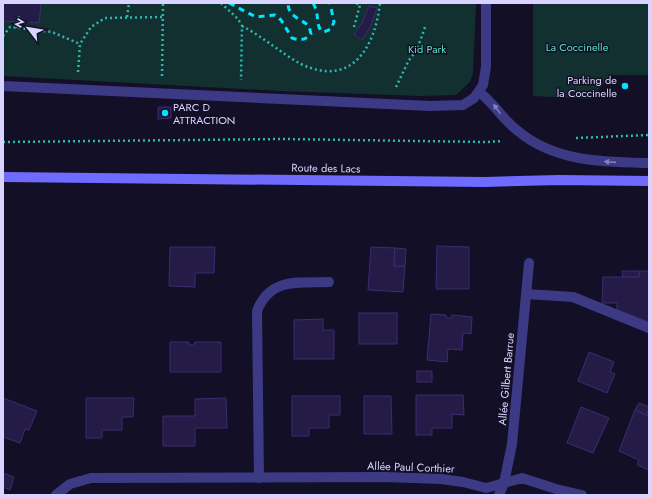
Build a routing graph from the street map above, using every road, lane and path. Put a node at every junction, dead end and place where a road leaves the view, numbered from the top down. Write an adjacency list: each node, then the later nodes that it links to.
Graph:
1 (130, 3): 8 (path)
2 (163, 3): 9 (path)
3 (221, 3): 10 (path)
4 (356, 3): 11 (path)
5 (380, 3): 10 (path)
6 (486, 3): 21 (street)
7 (19, 13): 13 (path)
8 (127, 17): 9 (path); 15 (path)
9 (163, 17): 17 (path)
10 (242, 26): 18 (path)
11 (354, 27)
12 (425, 27): 20 (path)
13 (17, 28): 14 (path); 15 (path)
14 (3, 36)
15 (80, 44): 16 (path)
16 (78, 77)
17 (162, 80)
18 (242, 84)
19 (3, 86): 21 (street)
20 (390, 88)
21 (479, 92): 24 (street, one-way to 21)
22 (649, 135): 23 (path)
23 (569, 138)
24 (528, 139): 25 (path); 26 (street, one-way to 24)
25 (3, 142)
26 (649, 163)
27 (3, 177): 28 (main road, Route des Lacs)
28 (649, 181)
29 (529, 263): 31 (street, Allée Gilbert Barrue)
30 (329, 282): 33 (street)
31 (526, 294): 32 (street); 34 (street, Allée Gilbert Barrue)
32 (649, 328)
33 (259, 478): 34 (street, Allée Paul Corthier); 35 (street, Allée Paul Corthier)
34 (504, 482): 36 (street, Allée Gilbert Barrue); 37 (street, Allée Paul Corthier)
35 (56, 495)
36 (499, 495)
37 (582, 495)

